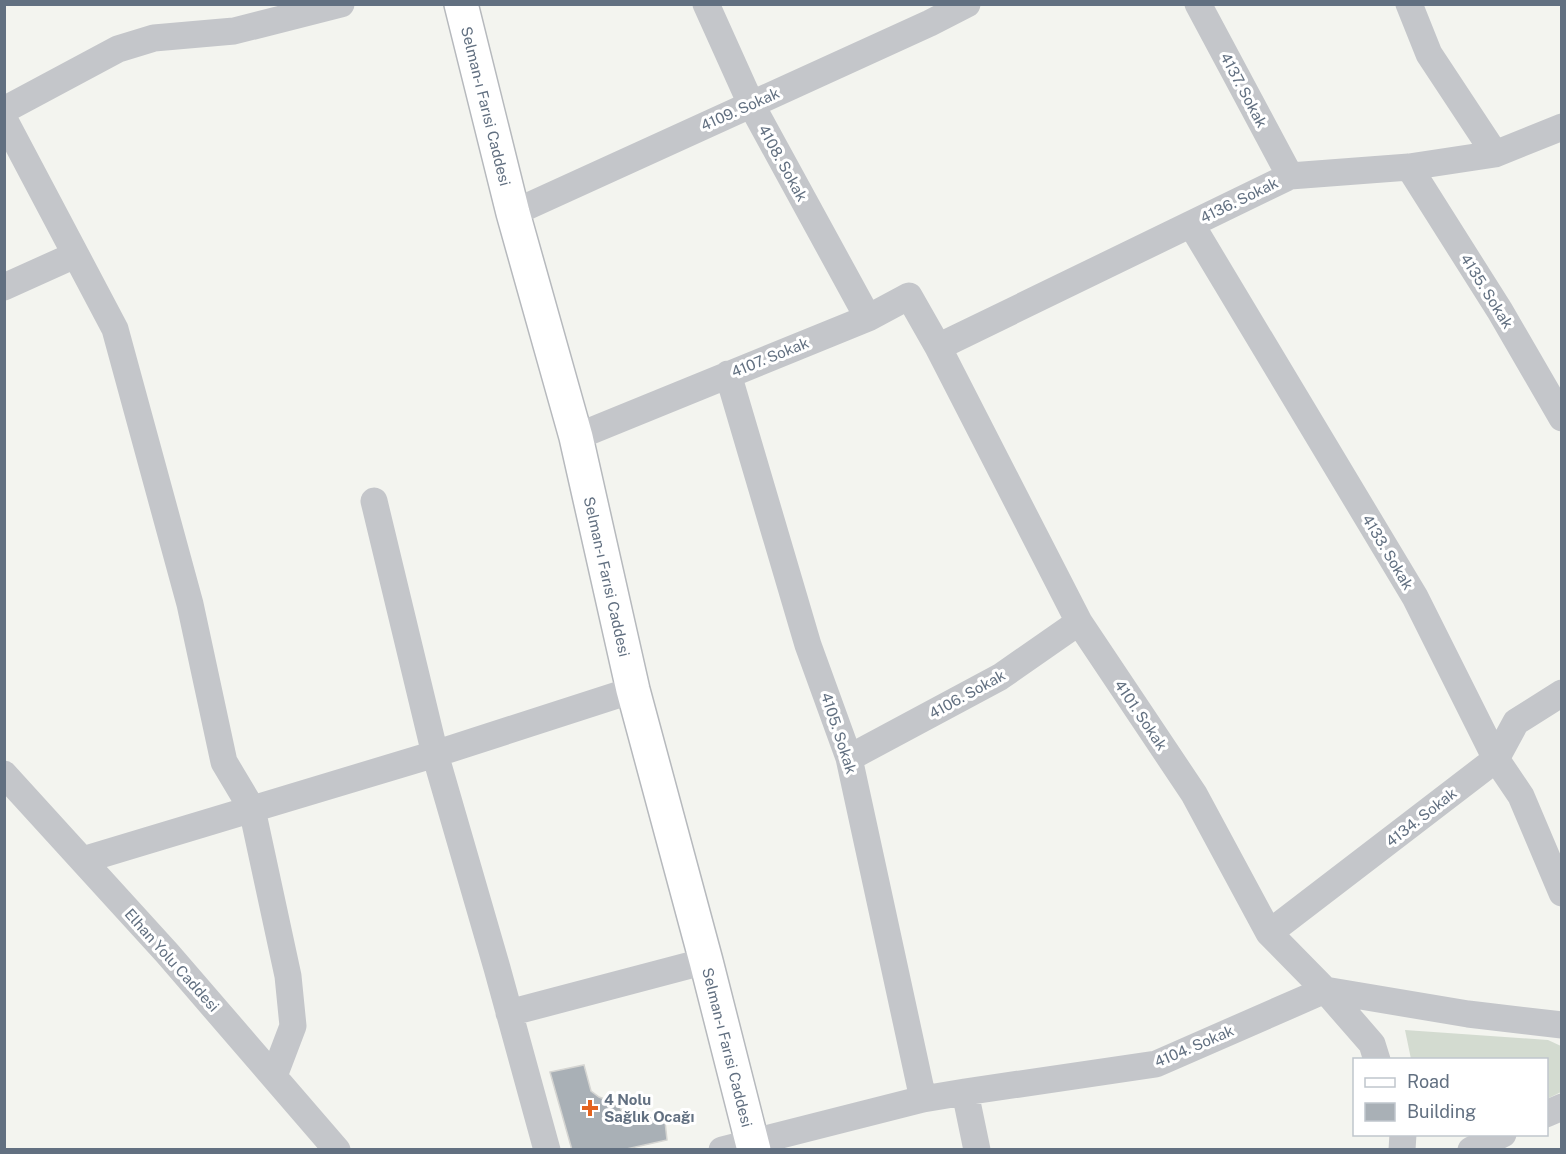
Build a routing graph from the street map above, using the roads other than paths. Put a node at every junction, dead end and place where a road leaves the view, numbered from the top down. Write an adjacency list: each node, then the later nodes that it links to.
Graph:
1 (341, 4): 8 (street)
2 (461, 4): 14 (main road, Selman-ı Farısi Caddesi)
3 (706, 4): 7 (street, 4108. Sokak)
4 (967, 4): 7 (street, 4109. Sokak)
5 (1198, 4): 13 (street, 4137. Sokak)
6 (1409, 4): 11 (street)
7 (750, 104): 14 (street, 4109. Sokak); 18 (street, 4108. Sokak)
8 (4, 110)
9 (4, 119): 16 (street)
10 (1562, 127): 11 (street, 4136. Sokak)
11 (1495, 153): 12 (street, 4136. Sokak)
12 (1409, 167): 13 (street, 4136. Sokak); 21 (street, 4135. Sokak)
13 (1290, 176): 15 (street, 4136. Sokak)
14 (513, 213): 22 (main road, Selman-ı Farısi Caddesi)
15 (1191, 224): 19 (street, 4136. Sokak); 29 (street, 4133. Sokak)
16 (75, 255): 17 (street); 31 (street)
17 (4, 287)
18 (868, 318): 19 (street, 4107. Sokak); 20 (street, 4107. Sokak)
19 (938, 347): 24 (street, 4101. Sokak)
20 (728, 374): 22 (street, 4107. Sokak); 28 (street, 4105. Sokak)
21 (1562, 418)
22 (576, 436): 25 (main road, Selman-ı Farısi Caddesi)
23 (374, 501): 27 (street)
24 (1079, 622): 28 (street, 4106. Sokak); 34 (street, 4101. Sokak)
25 (633, 690): 27 (street); 35 (main road, Selman-ı Farısi Caddesi)
26 (1562, 693): 29 (street, 4134. Sokak)
27 (435, 754): 31 (street); 37 (street)
28 (849, 758): 42 (street, 4105. Sokak)
29 (1496, 759): 33 (street, 4133. Sokak); 34 (street, 4134. Sokak)
30 (4, 774): 32 (street, Elhan Yolu Caddesi)
31 (252, 809): 32 (street); 40 (street)
32 (83, 860): 40 (street, Elhan Yolu Caddesi)
33 (1562, 893)
34 (1269, 933): 36 (street, 4101. Sokak)
35 (706, 961): 37 (street); 46 (main road, Selman-ı Farısi Caddesi)
36 (1325, 990): 38 (street); 39 (street, 4101. Sokak); 41 (street, 4104. Sokak)
37 (509, 1014): 48 (street)
38 (1562, 1025)
39 (1377, 1058)
40 (274, 1076): 47 (street, Elhan Yolu Caddesi)
41 (964, 1092): 42 (street, 4104. Sokak); 49 (street)
42 (923, 1099): 46 (street, 4104. Sokak)
43 (1562, 1107): 44 (street)
44 (1548, 1113)
45 (1499, 1136): 50 (street)
46 (743, 1147)
47 (337, 1149)
48 (547, 1149)
49 (977, 1149)
50 (1471, 1149)

